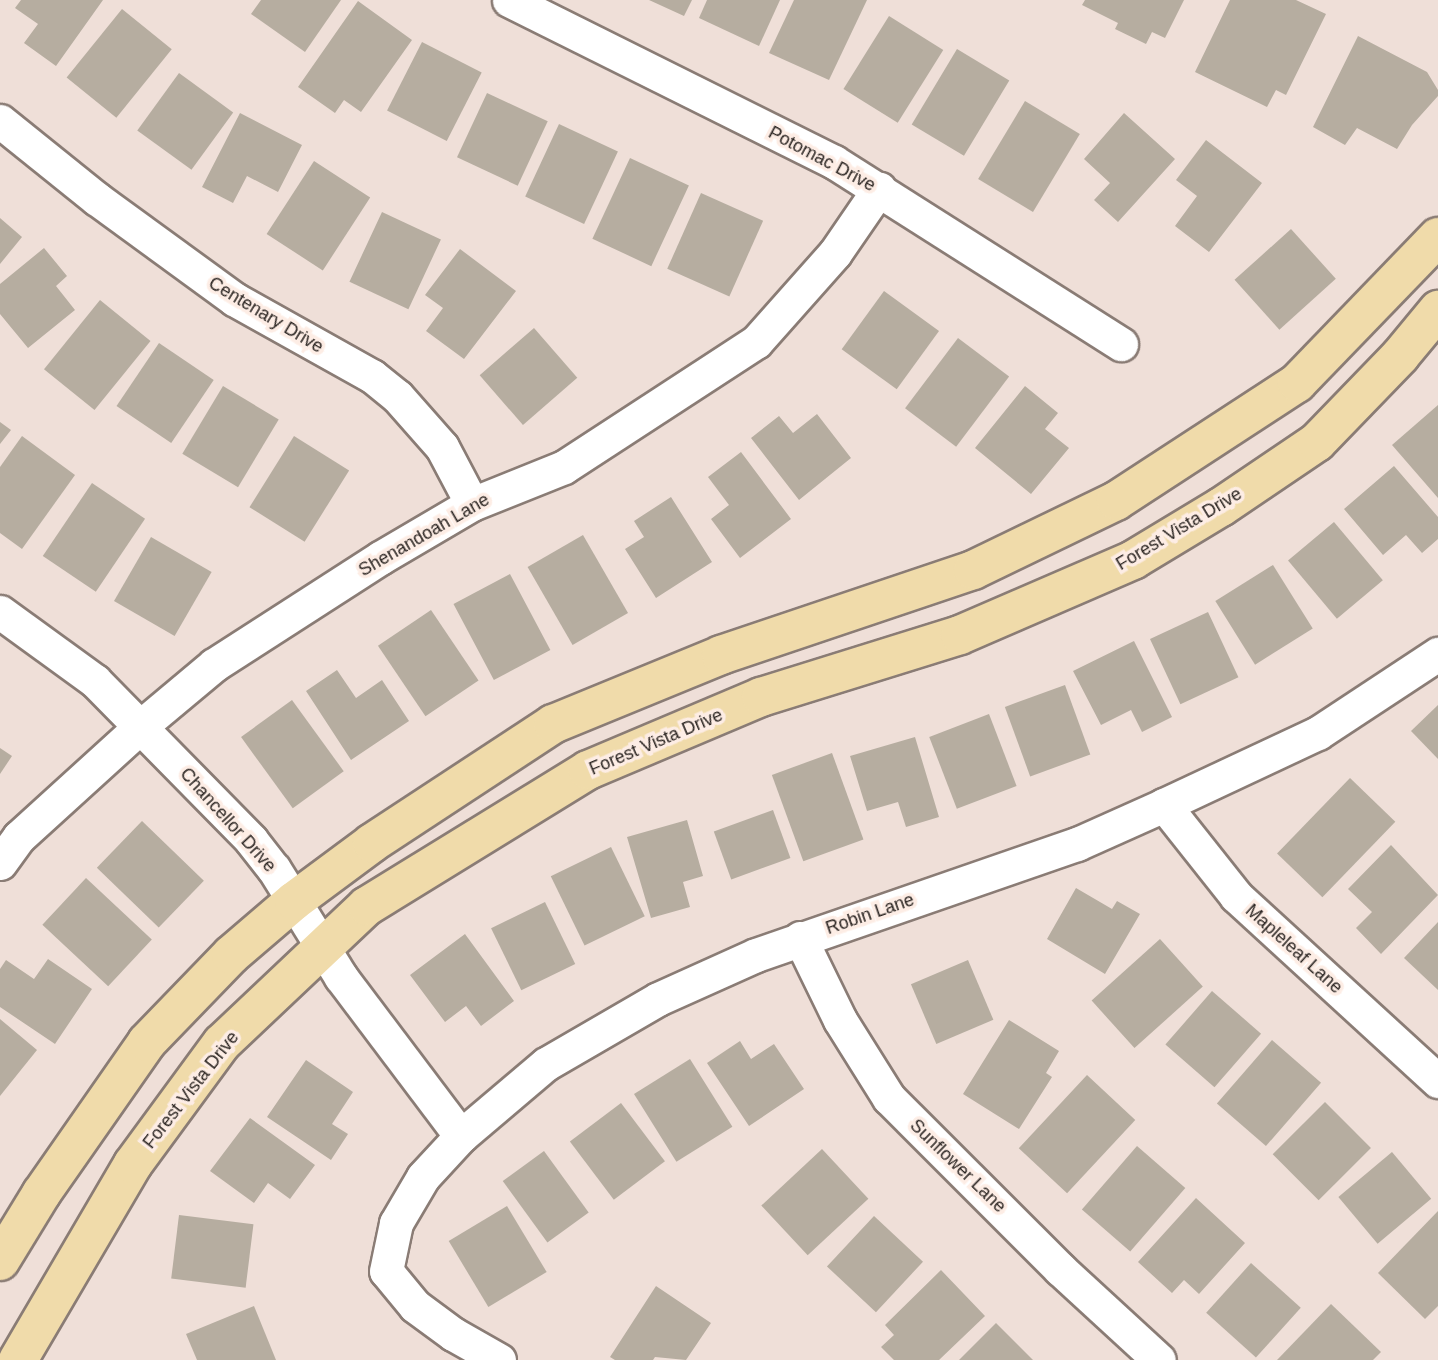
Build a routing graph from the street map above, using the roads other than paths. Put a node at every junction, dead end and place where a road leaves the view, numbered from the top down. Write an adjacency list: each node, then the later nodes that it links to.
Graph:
1 (509, 0): 3 (street, Potomac Drive)
2 (0, 121): 7 (street, Centenary Drive)
3 (879, 188): 6 (street, Potomac Drive); 7 (street, Shenandoah Lane)
4 (1438, 237): 13 (main road)
5 (1438, 310): 15 (main road, Forest Vista Drive)
6 (1121, 344)
7 (472, 504): 10 (street, Shenandoah Lane)
8 (0, 612): 10 (street, Chancellor Drive)
9 (1438, 653): 11 (street, Robin Lane)
10 (141, 726): 12 (street, Shenandoah Lane); 13 (street, Chancellor Drive)
11 (1164, 805): 14 (street, Robin Lane); 16 (street, Mapleleaf Lane)
12 (0, 863)
13 (294, 901): 15 (street, Chancellor Drive); 18 (main road)
14 (800, 938): 17 (street, Robin Lane); 21 (street, Sunflower Lane)
15 (324, 949): 17 (street, Chancellor Drive); 19 (main road, Forest Vista Drive)
16 (1438, 1081)
17 (461, 1136): 20 (street, Robin Lane)
18 (0, 1261)
19 (18, 1360)
20 (499, 1360)
21 (1159, 1360)

